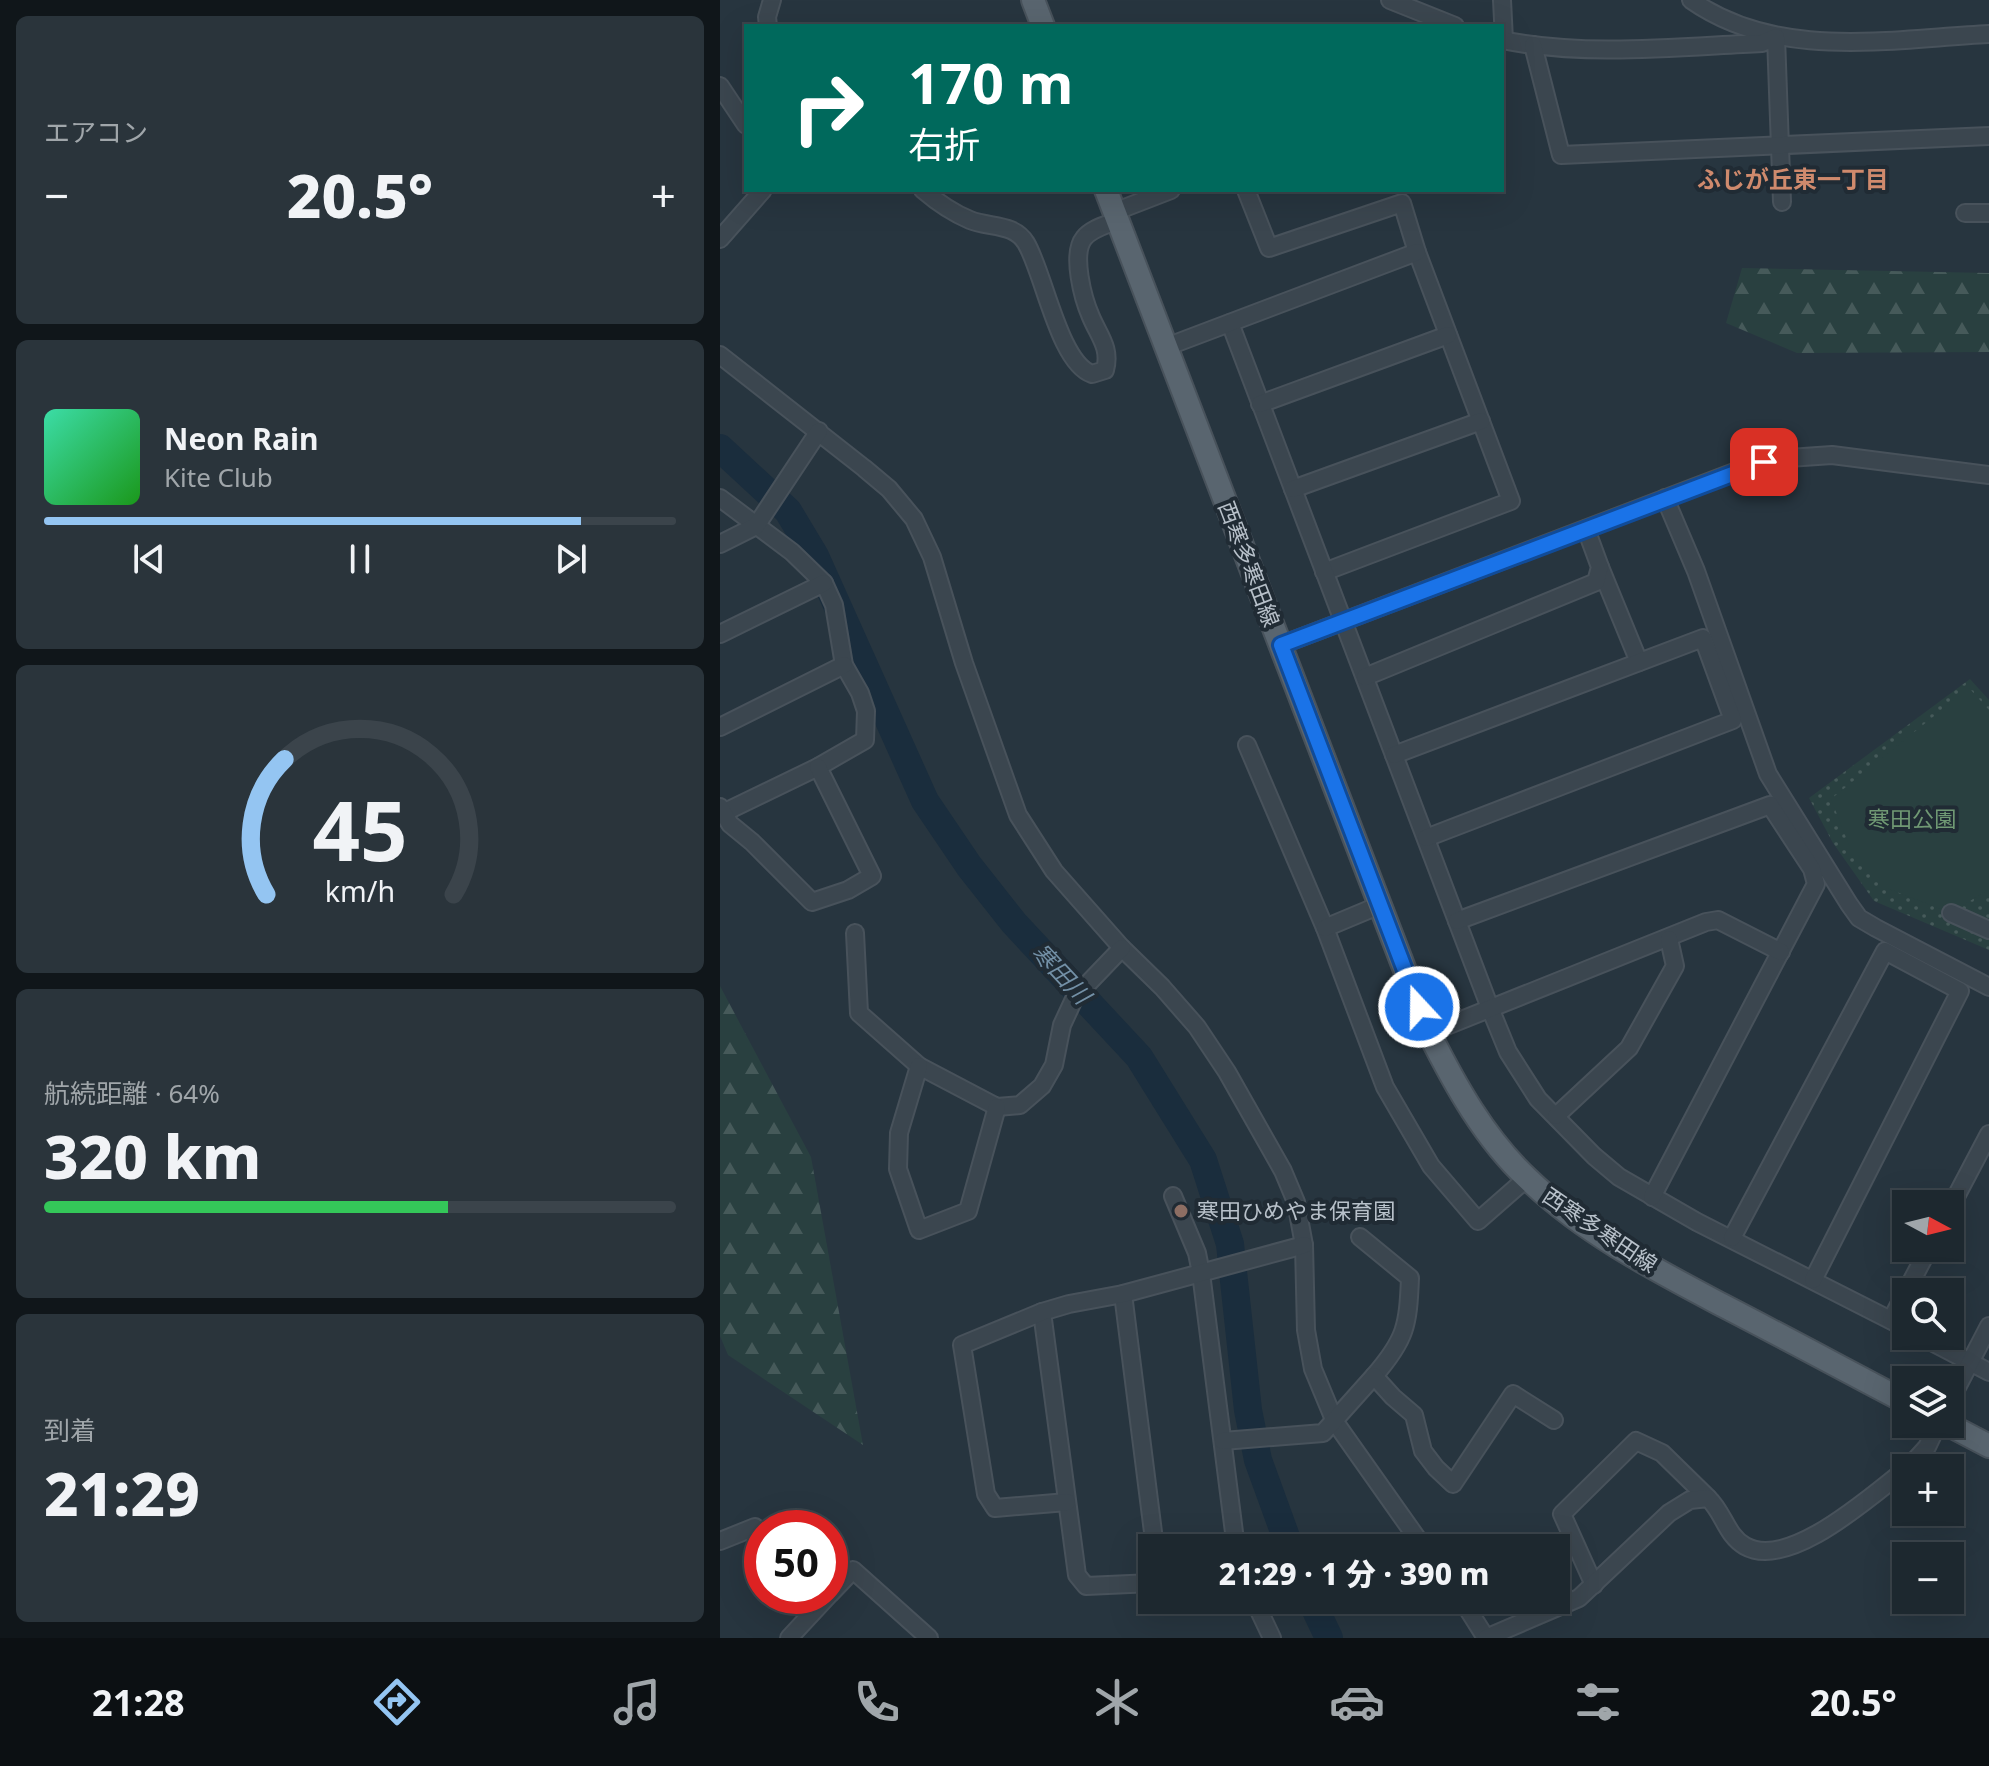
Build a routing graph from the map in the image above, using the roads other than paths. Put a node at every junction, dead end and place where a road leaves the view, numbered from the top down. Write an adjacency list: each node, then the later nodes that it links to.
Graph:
1 (772, 0): 7 (street)
2 (1033, 0): 8 (main road)
3 (1390, 0): 6 (street)
4 (1502, 0): 10 (street)
5 (1691, 0): 12 (street)
6 (1415, 5): 9 (street)
7 (768, 24)
8 (1042, 24)
9 (1451, 24)
10 (1503, 24)
11 (1989, 34): 12 (street)
12 (1776, 37): 14 (street); 18 (street)
13 (1504, 40): 14 (street)
14 (1533, 45): 18 (street)
15 (720, 86): 16 (street)
16 (744, 122)
17 (1989, 136): 18 (street)
18 (1781, 145): 24 (street)
19 (761, 192): 28 (street)
20 (926, 192): 27 (street)
21 (1107, 192): 27 (main road, 西寒多寒田線)
22 (1167, 192): 27 (street)
23 (1247, 192): 29 (street)
24 (1782, 202)
25 (1965, 213): 26 (street)
26 (1989, 213)
27 (1116, 216): 32 (main road, 西寒多寒田線)
28 (720, 239)
29 (1417, 252): 30 (street); 31 (street)
30 (1230, 323): 32 (street); 34 (street)
31 (1448, 335): 34 (street); 35 (street)
32 (1166, 347): 49 (main road, 西寒多寒田線)
33 (720, 355): 36 (street)
34 (1260, 404): 38 (street)
35 (1481, 421): 38 (street); 45 (street)
36 (819, 431): 41 (street); 66 (street)
37 (1989, 475): 40 (street)
38 (1293, 489): 45 (street)
39 (720, 498): 41 (street)
40 (1665, 498): 42 (street); 68 (street)
41 (756, 526): 43 (street); 46 (street)
42 (1586, 529): 44 (street); 47 (street)
43 (720, 544)
44 (1600, 567): 50 (street); 52 (street)
45 (1324, 572): 47 (street)
46 (824, 583): 48 (street); 51 (street)
47 (1343, 621): 49 (street); 52 (street)
48 (720, 634)
49 (1281, 645): 59 (main road, 西寒多寒田線)
50 (1639, 662): 55 (street); 58 (street)
51 (844, 665): 53 (street); 56 (street)
52 (1365, 677): 55 (street)
53 (720, 727)
54 (1247, 745): 62 (street)
55 (1394, 755): 58 (street)
56 (818, 767): 57 (street); 57 (street)
57 (722, 809)
58 (1426, 838): 61 (street)
59 (1380, 905): 62 (street); 70 (main road, 西寒多寒田線)
60 (1951, 913): 63 (street)
61 (1457, 921): 67 (street); 69 (street)
62 (1325, 928): 75 (street)
63 (1989, 930)
64 (855, 933): 71 (street)
65 (1669, 939): 67 (street); 69 (street); 73 (street)
66 (1122, 948): 72 (street); 81 (street)
67 (1781, 952): 78 (street)
68 (1989, 987)
69 (1490, 1008): 70 (street); 73 (street)
70 (1429, 1033): 75 (main road, 西寒多寒田線)
71 (919, 1066): 72 (street); 72 (street)
72 (997, 1107)
73 (1556, 1116): 78 (street)
74 (1989, 1134): 76 (street)
75 (1527, 1178): 93 (main road, 西寒多寒田線)
76 (1959, 1190)
77 (1173, 1196): 82 (street)
78 (1652, 1197): 80 (street)
79 (1360, 1237): 92 (street)
80 (1732, 1238): 83 (street); 83 (street)
81 (1304, 1245): 82 (street); 95 (street)
82 (1201, 1273): 84 (street); 97 (street)
83 (1813, 1280): 86 (street)
84 (1123, 1294): 85 (street); 103 (street)
85 (1042, 1312): 101 (street); 101 (street)
86 (1892, 1320)
87 (1989, 1326): 89 (street)
88 (1946, 1350): 89 (street)
89 (1970, 1363): 90 (street); 91 (street)
90 (1989, 1372)
91 (1964, 1374)
92 (1374, 1376): 94 (street); 95 (street)
93 (1892, 1395)
94 (1554, 1420)
95 (1335, 1422): 97 (street); 105 (street)
96 (1964, 1433): 98 (main road)
97 (1223, 1441): 104 (street)
98 (1989, 1446)
99 (1892, 1480): 100 (street)
100 (1708, 1498): 109 (street); 109 (street)
101 (1067, 1502): 108 (street)
102 (744, 1531): 106 (street)
103 (1153, 1534)
104 (1234, 1534)
105 (1414, 1534)
106 (720, 1541)
107 (848, 1575): 114 (street)
108 (1138, 1584)
109 (1594, 1585): 116 (street)
110 (811, 1614): 113 (street)
111 (1261, 1614): 115 (street)
112 (1471, 1614): 116 (street)
113 (789, 1638)
114 (929, 1638)
115 (1272, 1638)
116 (1486, 1638)

